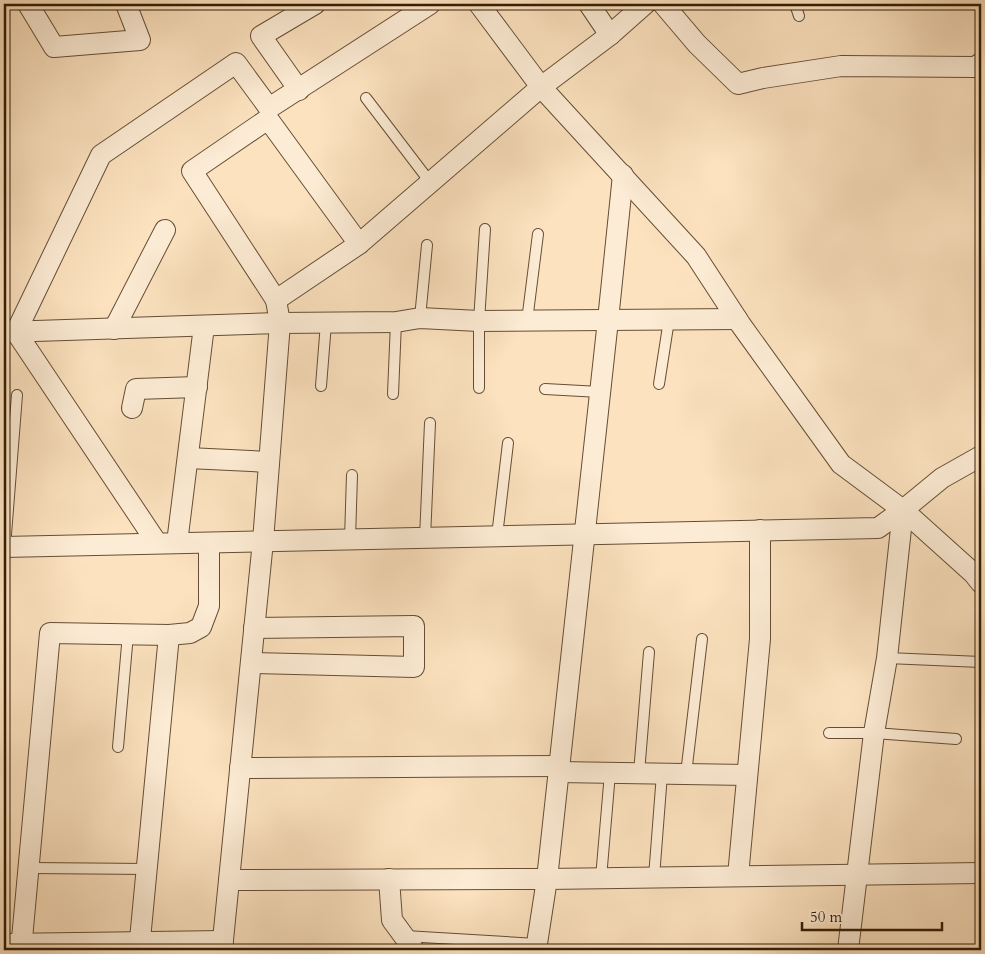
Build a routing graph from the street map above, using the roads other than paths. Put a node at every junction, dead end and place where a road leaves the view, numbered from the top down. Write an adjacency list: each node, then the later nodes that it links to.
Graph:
1 (28, 4): 2 (street)
2 (126, 4)
3 (315, 4): 14 (street)
4 (430, 4): 14 (street)
5 (479, 4): 13 (street)
6 (589, 4): 11 (street)
7 (645, 4): 11 (street)
8 (662, 4): 12 (street)
9 (796, 4): 10 (lane)
10 (799, 16)
11 (610, 35): 13 (street)
12 (981, 63)
13 (541, 87): 16 (street); 17 (street)
14 (299, 90): 35 (street)
15 (366, 98): 17 (lane)
16 (622, 175): 25 (street); 27 (street)
17 (430, 182): 21 (street)
18 (486, 229): 29 (lane)
19 (165, 230): 34 (street)
20 (538, 234): 26 (lane)
21 (359, 244): 23 (street); 23 (street)
22 (427, 245): 24 (lane)
23 (276, 300): 31 (street)
24 (420, 318): 29 (street); 30 (street)
25 (737, 319): 28 (street); 51 (street)
26 (527, 320): 27 (street); 29 (street)
27 (608, 320): 28 (street); 41 (street)
28 (669, 320): 36 (lane)
29 (479, 321): 39 (lane)
30 (396, 322): 32 (street); 42 (lane)
31 (280, 323): 32 (street); 33 (street); 49 (street)
32 (326, 323): 37 (lane)
33 (204, 326): 34 (street); 38 (street)
34 (114, 329): 35 (street)
35 (10, 332): 58 (street)
36 (659, 384)
37 (321, 386)
38 (197, 388): 44 (street); 48 (street)
39 (479, 388)
40 (545, 389): 41 (lane)
41 (600, 392): 53 (street)
42 (393, 394)
43 (17, 395): 61 (lane)
44 (132, 408)
45 (430, 423): 55 (lane)
46 (508, 442): 54 (lane)
47 (981, 456): 51 (street)
48 (188, 458): 49 (street); 59 (street)
49 (269, 462): 57 (street)
50 (352, 475): 56 (lane)
51 (903, 510): 52 (street); 62 (street); 68 (street)
52 (760, 530): 53 (street); 81 (street)
53 (584, 534): 54 (street); 76 (street)
54 (497, 536): 55 (street)
55 (425, 538): 56 (street)
56 (350, 540): 57 (street)
57 (263, 541): 60 (street); 63 (street)
58 (157, 543): 59 (street); 61 (street)
59 (177, 543): 60 (street)
60 (209, 543): 65 (street)
61 (4, 547)
62 (981, 584)
63 (254, 628): 70 (street); 70 (street)
64 (128, 634): 65 (street); 74 (lane); 82 (street)
65 (169, 635): 83 (street)
66 (702, 639): 80 (lane)
67 (649, 652): 78 (lane)
68 (886, 658): 69 (lane); 72 (street)
69 (981, 662)
70 (251, 663): 75 (street)
71 (829, 733): 72 (lane)
72 (874, 734): 73 (lane); 85 (street)
73 (956, 739)
74 (118, 747)
75 (240, 768): 76 (street); 91 (street)
76 (558, 769): 77 (street); 90 (street)
77 (610, 773): 78 (street); 88 (lane)
78 (640, 773): 79 (street)
79 (662, 774): 80 (street); 87 (lane)
80 (686, 774): 81 (street)
81 (747, 775): 86 (street)
82 (29, 868): 83 (lane); 93 (street)
83 (148, 869): 94 (street)
84 (981, 873): 85 (street)
85 (857, 875): 86 (street); 97 (street)
86 (738, 876): 87 (street)
87 (654, 877): 88 (street)
88 (601, 878): 90 (street)
89 (388, 879): 90 (street); 91 (street); 92 (street)
90 (546, 879): 96 (street)
91 (229, 880): 95 (street)
92 (409, 943): 96 (lane)
93 (15, 946): 94 (street)
94 (140, 946): 95 (street)
95 (222, 946)
96 (536, 947)
97 (848, 950)

